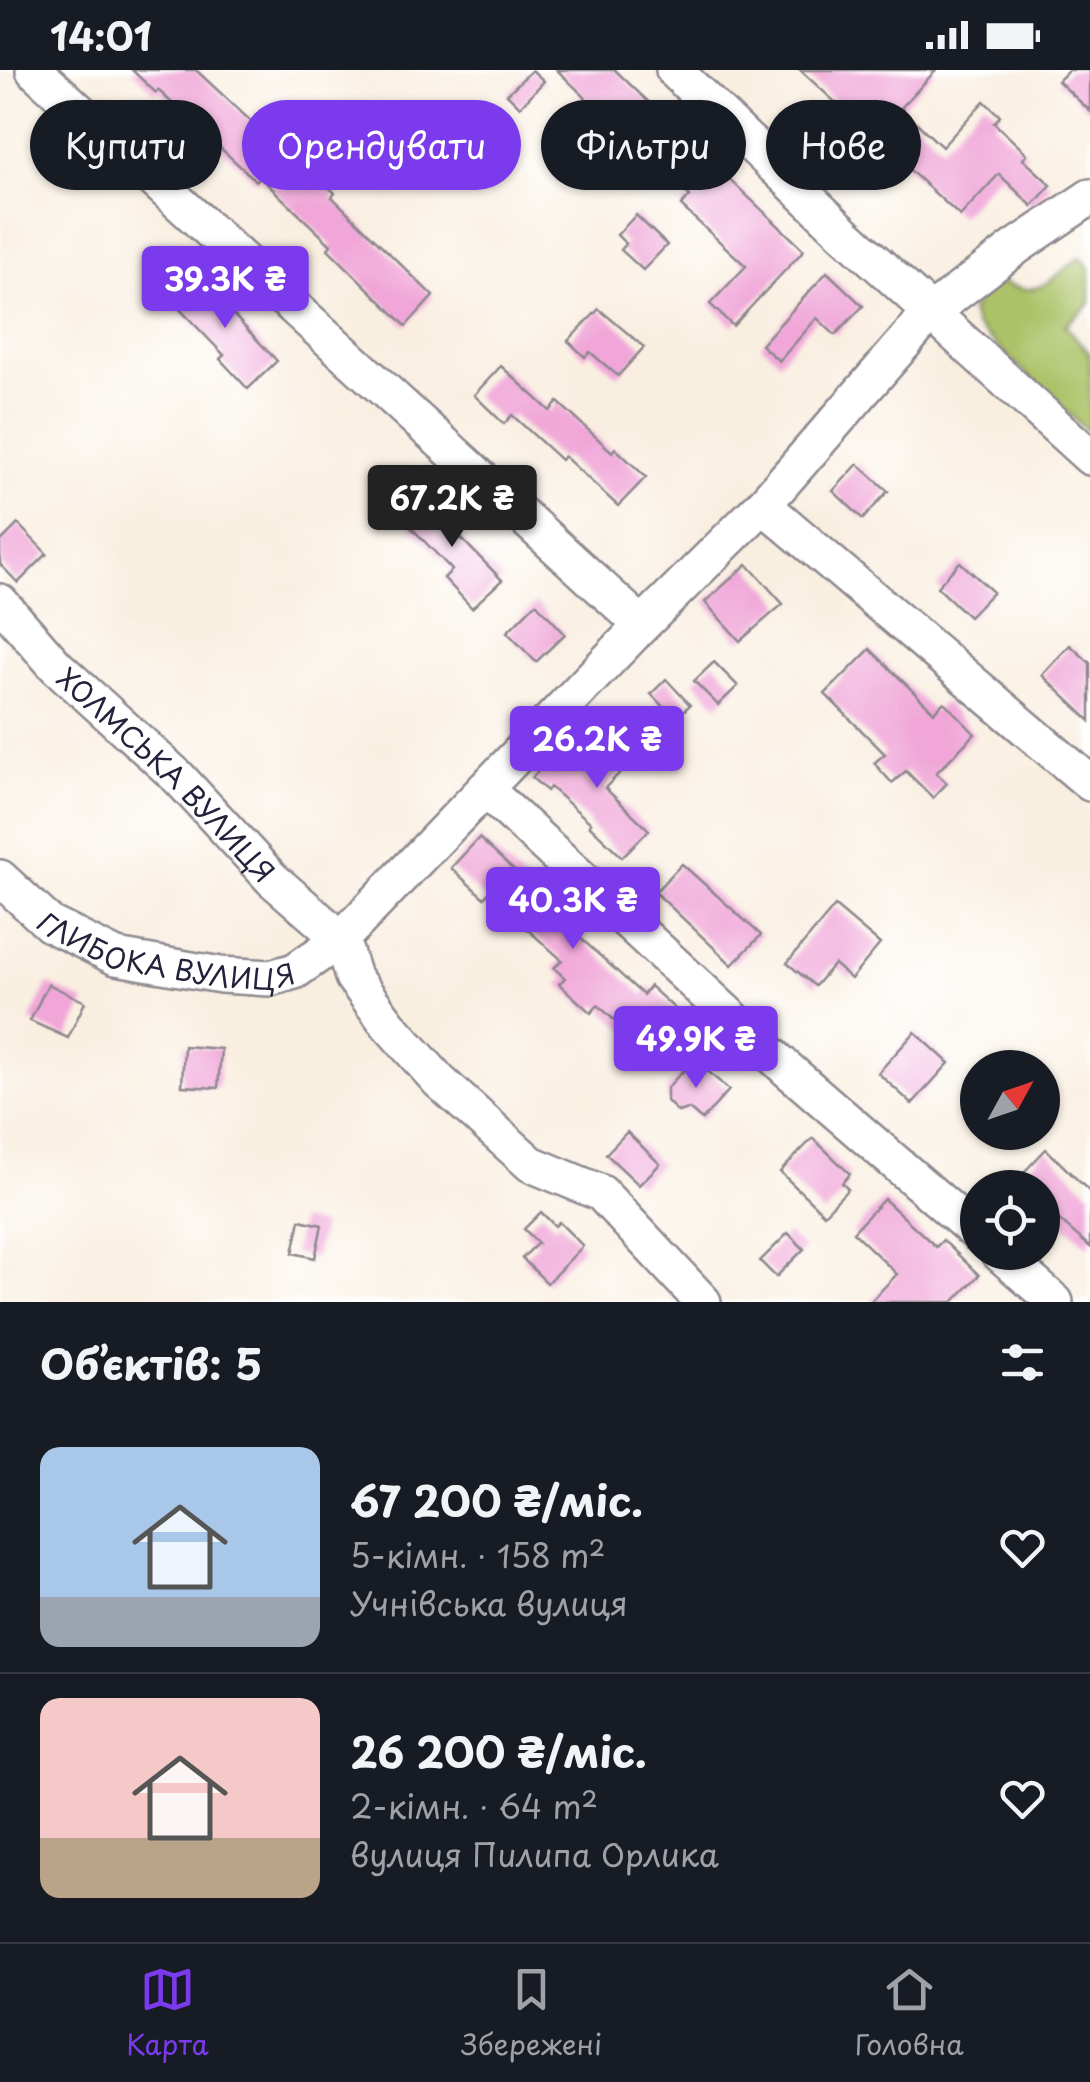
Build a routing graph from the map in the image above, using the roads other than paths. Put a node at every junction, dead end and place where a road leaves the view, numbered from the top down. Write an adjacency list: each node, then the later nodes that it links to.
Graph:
1 (34, 70): 8 (street)
2 (674, 70): 4 (street)
3 (1090, 197): 4 (street, ГЛИБОКА ВУЛИЦЯ)
4 (931, 312): 5 (street); 6 (street, ГЛИБОКА ВУЛИЦЯ)
5 (1090, 457)
6 (763, 505): 8 (street, ГЛИБОКА ВУЛИЦЯ); 9 (street)
7 (0, 602): 12 (street, ХОЛМСЬКА ВУЛИЦЯ)
8 (642, 625): 10 (street, ГЛИБОКА ВУЛИЦЯ)
9 (1090, 783)
10 (486, 789): 12 (street, ГЛИБОКА ВУЛИЦЯ); 13 (street)
11 (0, 878): 12 (street, ГЛИБОКА ВУЛИЦЯ)
12 (341, 939): 15 (street)
13 (960, 1218)
14 (1019, 1270): 16 (street)
15 (702, 1302)
16 (1055, 1302)

